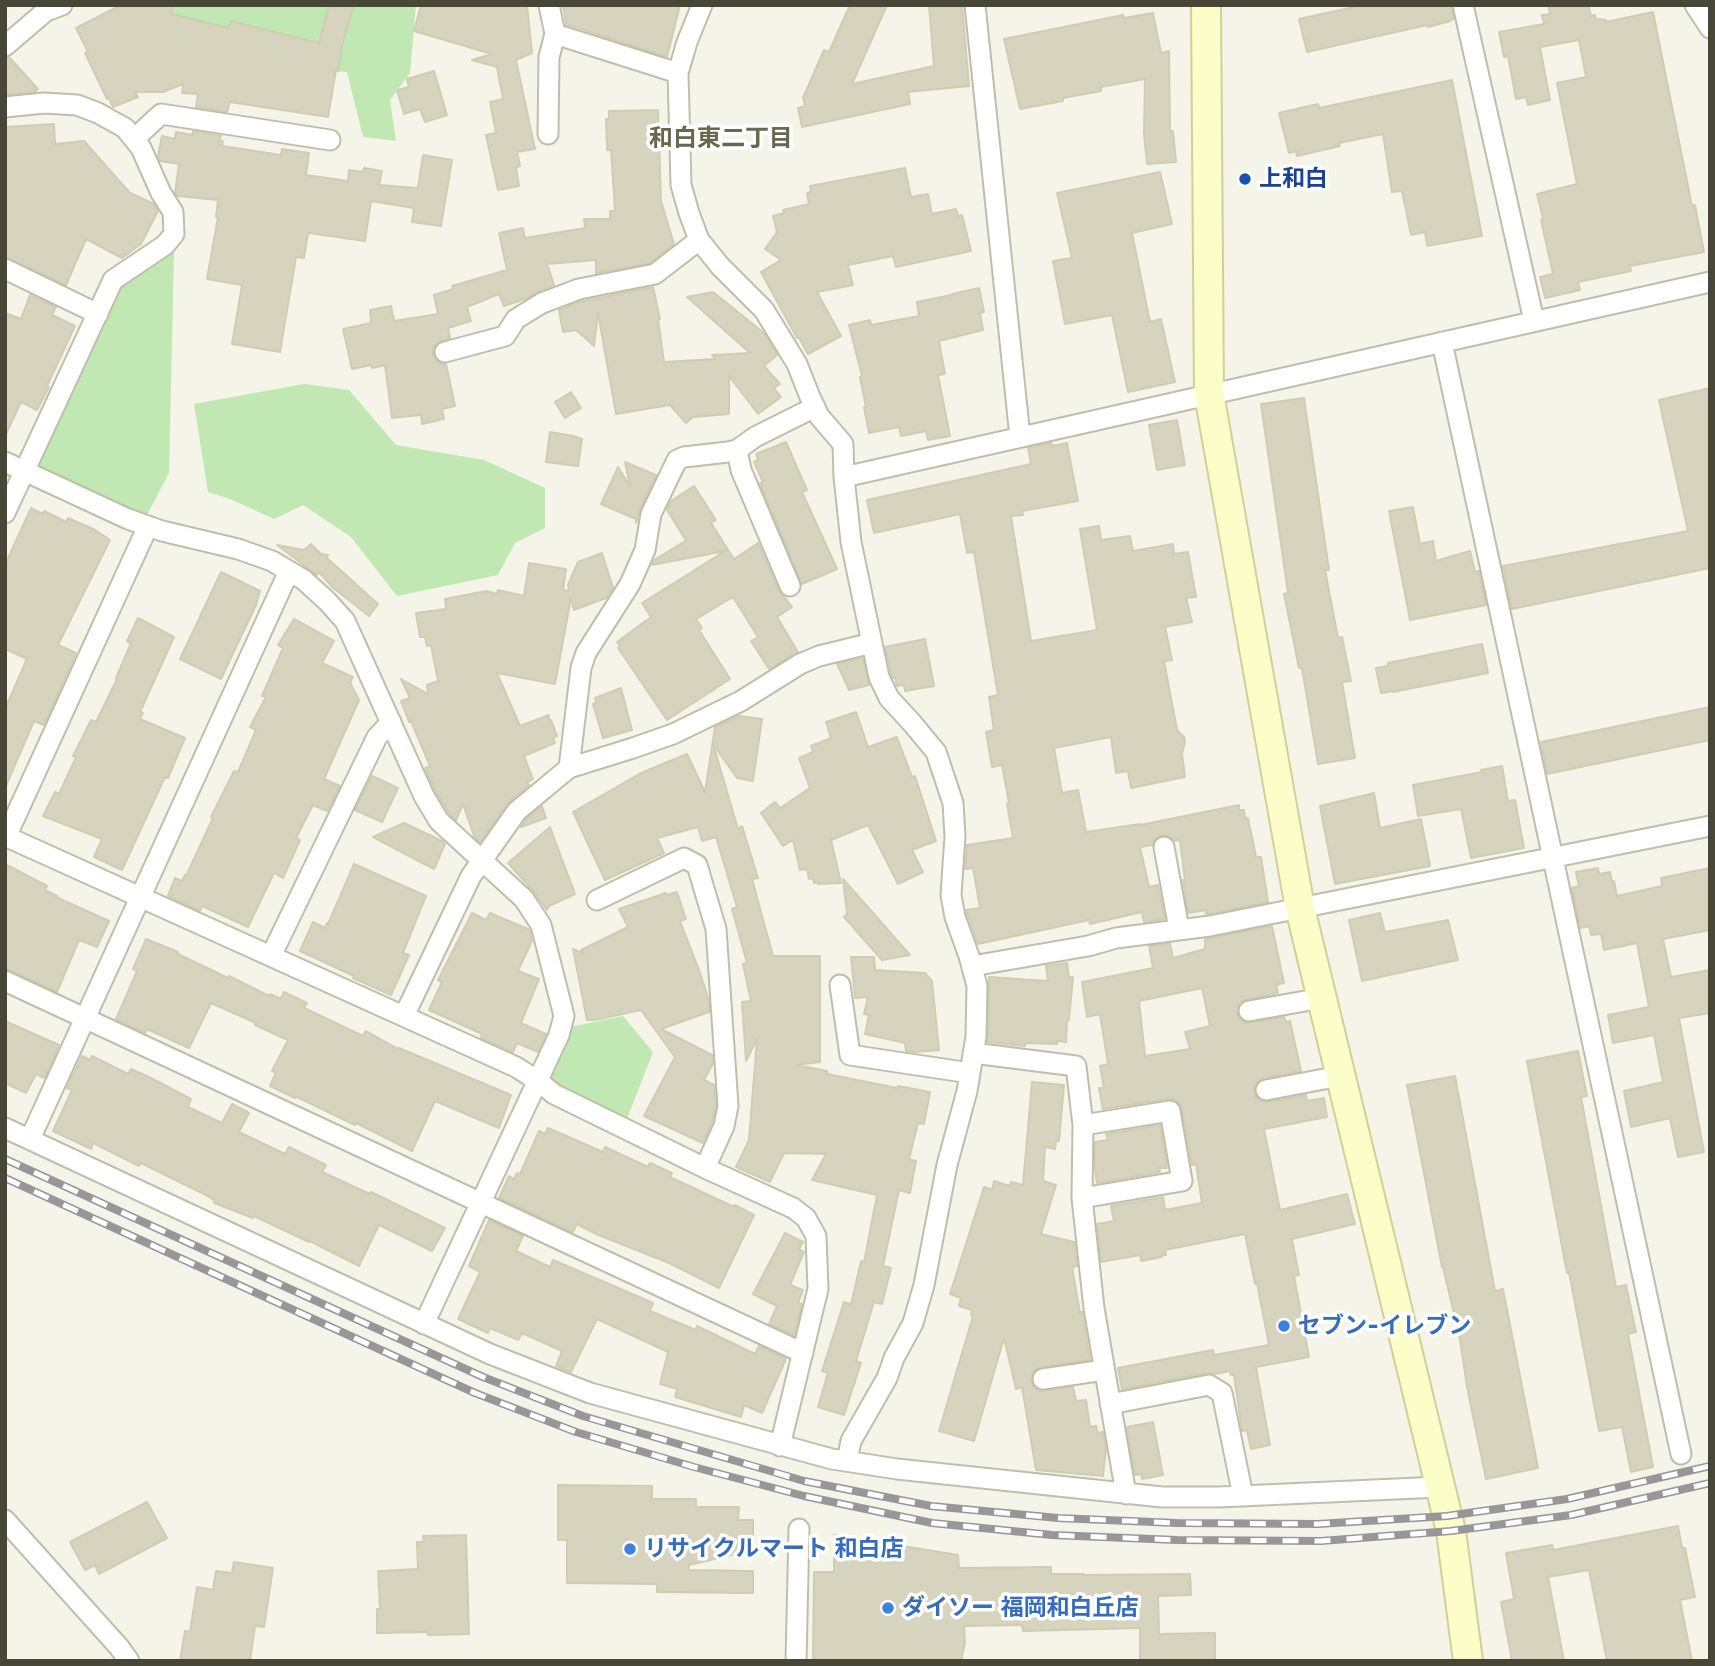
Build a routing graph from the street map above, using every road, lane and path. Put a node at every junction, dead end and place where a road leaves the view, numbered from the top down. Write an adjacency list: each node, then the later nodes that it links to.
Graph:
1 (549, 5): 9 (street)
2 (975, 5): 25 (street)
3 (1206, 5): 23 (street)
4 (1463, 5): 20 (street)
5 (1695, 5): 8 (street)
6 (59, 6): 10 (street)
7 (707, 6): 11 (street)
8 (1710, 28)
9 (555, 34): 11 (street); 13 (street)
10 (5, 46)
11 (678, 73): 16 (street)
12 (5, 107): 14 (street)
13 (548, 134)
14 (134, 139): 15 (street); 19 (street)
15 (330, 140)
16 (699, 240): 22 (street); 24 (street)
17 (5, 269): 19 (street)
18 (1710, 282): 20 (street)
19 (98, 314): 28 (street)
20 (1534, 321): 21 (street)
21 (1442, 342): 23 (street); 40 (street)
22 (445, 352)
23 (1209, 394): 25 (street); 44 (street)
24 (815, 407): 26 (street); 29 (street)
25 (1020, 437): 29 (street)
26 (737, 450): 33 (street); 36 (street)
27 (5, 462): 28 (street)
28 (25, 471): 30 (street); 31 (street)
29 (844, 477): 34 (street)
30 (5, 513)
31 (148, 526): 32 (street); 38 (street)
32 (289, 571): 35 (street); 42 (street)
33 (790, 586)
34 (872, 643): 36 (street); 47 (street)
35 (391, 722): 41 (street); 46 (street)
36 (569, 768): 41 (street)
37 (1710, 826): 40 (street)
38 (6, 836): 42 (street)
39 (1164, 847): 45 (street)
40 (1553, 857): 44 (street); 71 (street)
41 (482, 860): 52 (street); 57 (street)
42 (140, 897): 46 (street); 53 (street)
43 (597, 900): 62 (street)
44 (1300, 908): 45 (street); 50 (street)
45 (1180, 929): 47 (street)
46 (271, 956): 52 (street)
47 (972, 966): 54 (street)
48 (5, 981): 53 (street)
49 (841, 985): 55 (street)
50 (1322, 998): 51 (street); 56 (street)
51 (1249, 1010)
52 (404, 1016): 57 (street)
53 (85, 1018): 61 (street); 64 (street)
54 (973, 1053): 55 (street); 59 (street)
55 (970, 1073): 72 (street)
56 (1340, 1076): 58 (street); 73 (street)
57 (538, 1081): 62 (street); 64 (street)
58 (1266, 1090)
59 (1083, 1125): 63 (street); 63 (street)
60 (5, 1128): 61 (street)
61 (30, 1139): 65 (street)
62 (705, 1168): 66 (street)
63 (1082, 1198): 67 (street)
64 (481, 1203): 65 (street); 66 (street)
65 (424, 1324): 70 (street)
66 (803, 1353): 70 (street)
67 (1104, 1370): 68 (street); 69 (street)
68 (1042, 1379)
69 (1110, 1404): 74 (street); 75 (street)
70 (780, 1446): 72 (street)
71 (1681, 1454)
72 (847, 1461): 74 (street)
73 (1440, 1487): 75 (street); 80 (street)
74 (1126, 1494): 75 (street)
75 (1243, 1496)
76 (5, 1520): 78 (street)
77 (799, 1529): 79 (street)
78 (130, 1661)
79 (796, 1661)
80 (1468, 1661)

